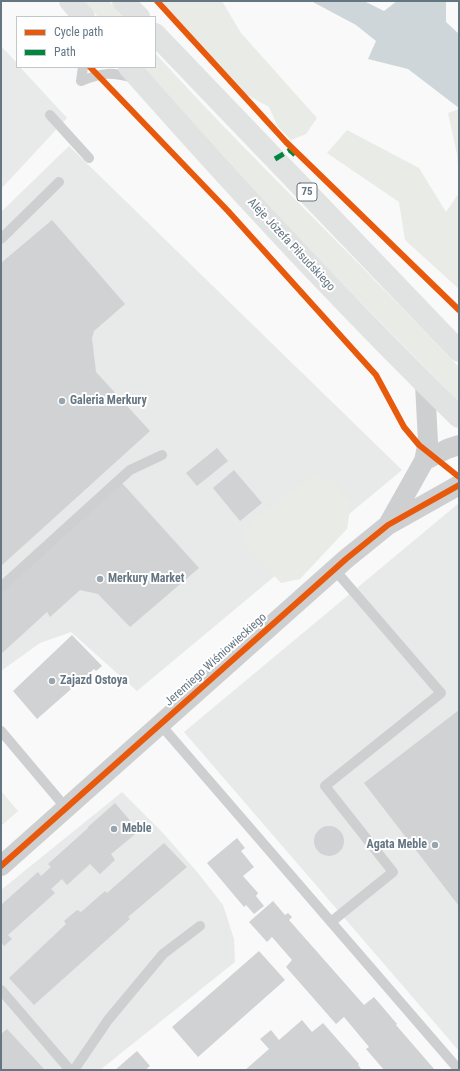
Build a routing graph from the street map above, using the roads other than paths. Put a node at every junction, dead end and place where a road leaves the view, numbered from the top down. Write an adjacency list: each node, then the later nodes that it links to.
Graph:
1 (66, 1): 4 (lane)
2 (70, 1): 5 (main road)
3 (123, 1): 6 (main road)
4 (72, 16)
5 (83, 16)
6 (138, 16)
7 (156, 35): 14 (main road, 75)
8 (83, 68): 9 (lane)
9 (134, 73): 15 (main road, Aleje Józefa Piłsudskiego)
10 (50, 115): 11 (lane)
11 (89, 158)
12 (59, 182): 13 (lane)
13 (1, 239)
14 (459, 351)
15 (425, 384): 16 (main road, Aleje Józefa Piłsudskiego); 19 (street, Jeremiego Wiśniowieckiego)
16 (459, 417)
17 (459, 445): 19 (street)
18 (162, 455): 23 (lane)
19 (424, 461): 21 (street, Jeremiego Wiśniowieckiego)
20 (458, 484): 21 (street, Jeremiego Wiśniowieckiego)
21 (388, 524): 22 (street, Jeremiego Wiśniowieckiego)
22 (334, 569): 24 (street, Jeremiego Wiśniowieckiego); 28 (lane)
23 (1, 587)
24 (160, 724): 26 (street, Jeremiego Wiśniowieckiego); 28 (lane)
25 (1, 731): 26 (lane)
26 (66, 808): 27 (street, Jeremiego Wiśniowieckiego)
27 (1, 866)
28 (331, 922): 33 (lane)
29 (200, 926): 32 (lane)
30 (1, 990): 31 (lane)
31 (70, 1070)
32 (74, 1070)
33 (459, 1070)

